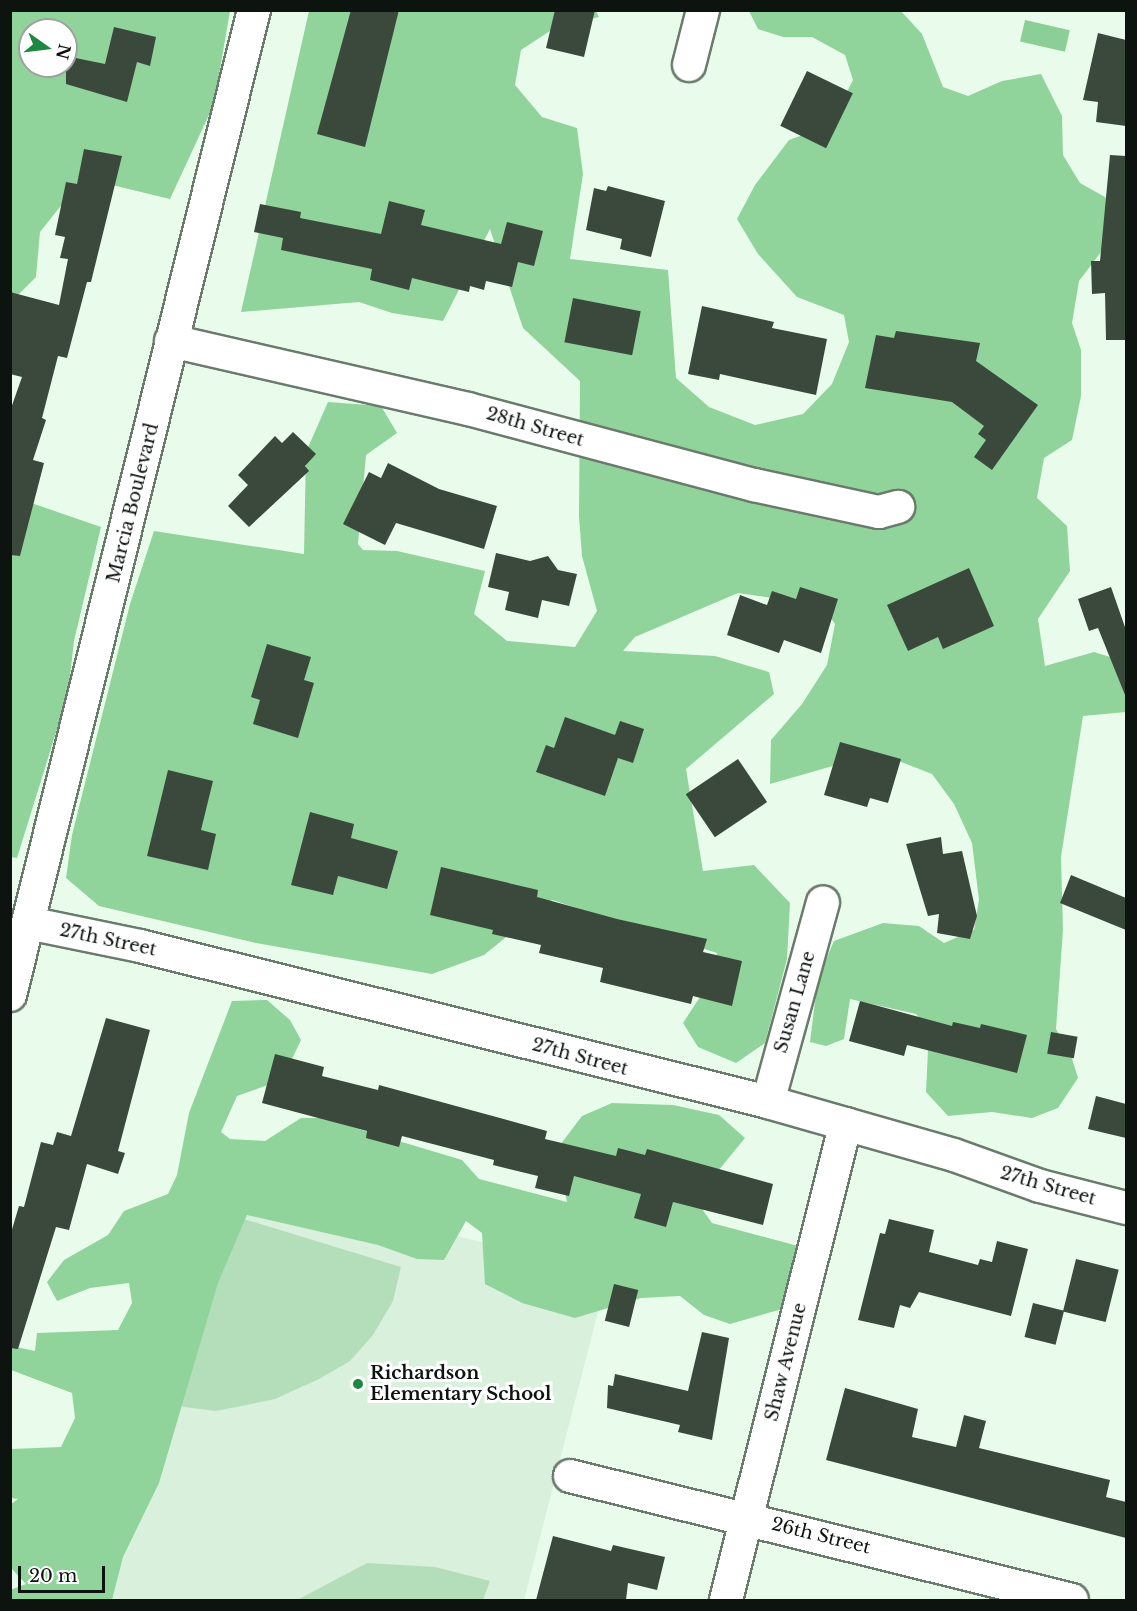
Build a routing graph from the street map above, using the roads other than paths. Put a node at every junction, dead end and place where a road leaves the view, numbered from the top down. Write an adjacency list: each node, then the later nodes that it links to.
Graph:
1 (254, 10): 4 (street, Marcia Boulevard)
2 (703, 10): 3 (street)
3 (689, 65)
4 (171, 341): 5 (street, 28th Street); 6 (street, Marcia Boulevard)
5 (898, 507)
6 (23, 887): 8 (street, Marcia Boulevard)
7 (823, 902): 10 (street, Susan Lane)
8 (28, 923): 9 (street, Marcia Boulevard); 10 (street, 27th Street)
9 (10, 995)
10 (768, 1102): 11 (street, 27th Street)
11 (846, 1124): 12 (street, 27th Street); 14 (street, Shaw Avenue)
12 (1126, 1208)
13 (570, 1476): 14 (street, 26th Street)
14 (748, 1517): 15 (street, Shaw Avenue); 16 (street, 26th Street)
15 (726, 1600)
16 (1072, 1600)

